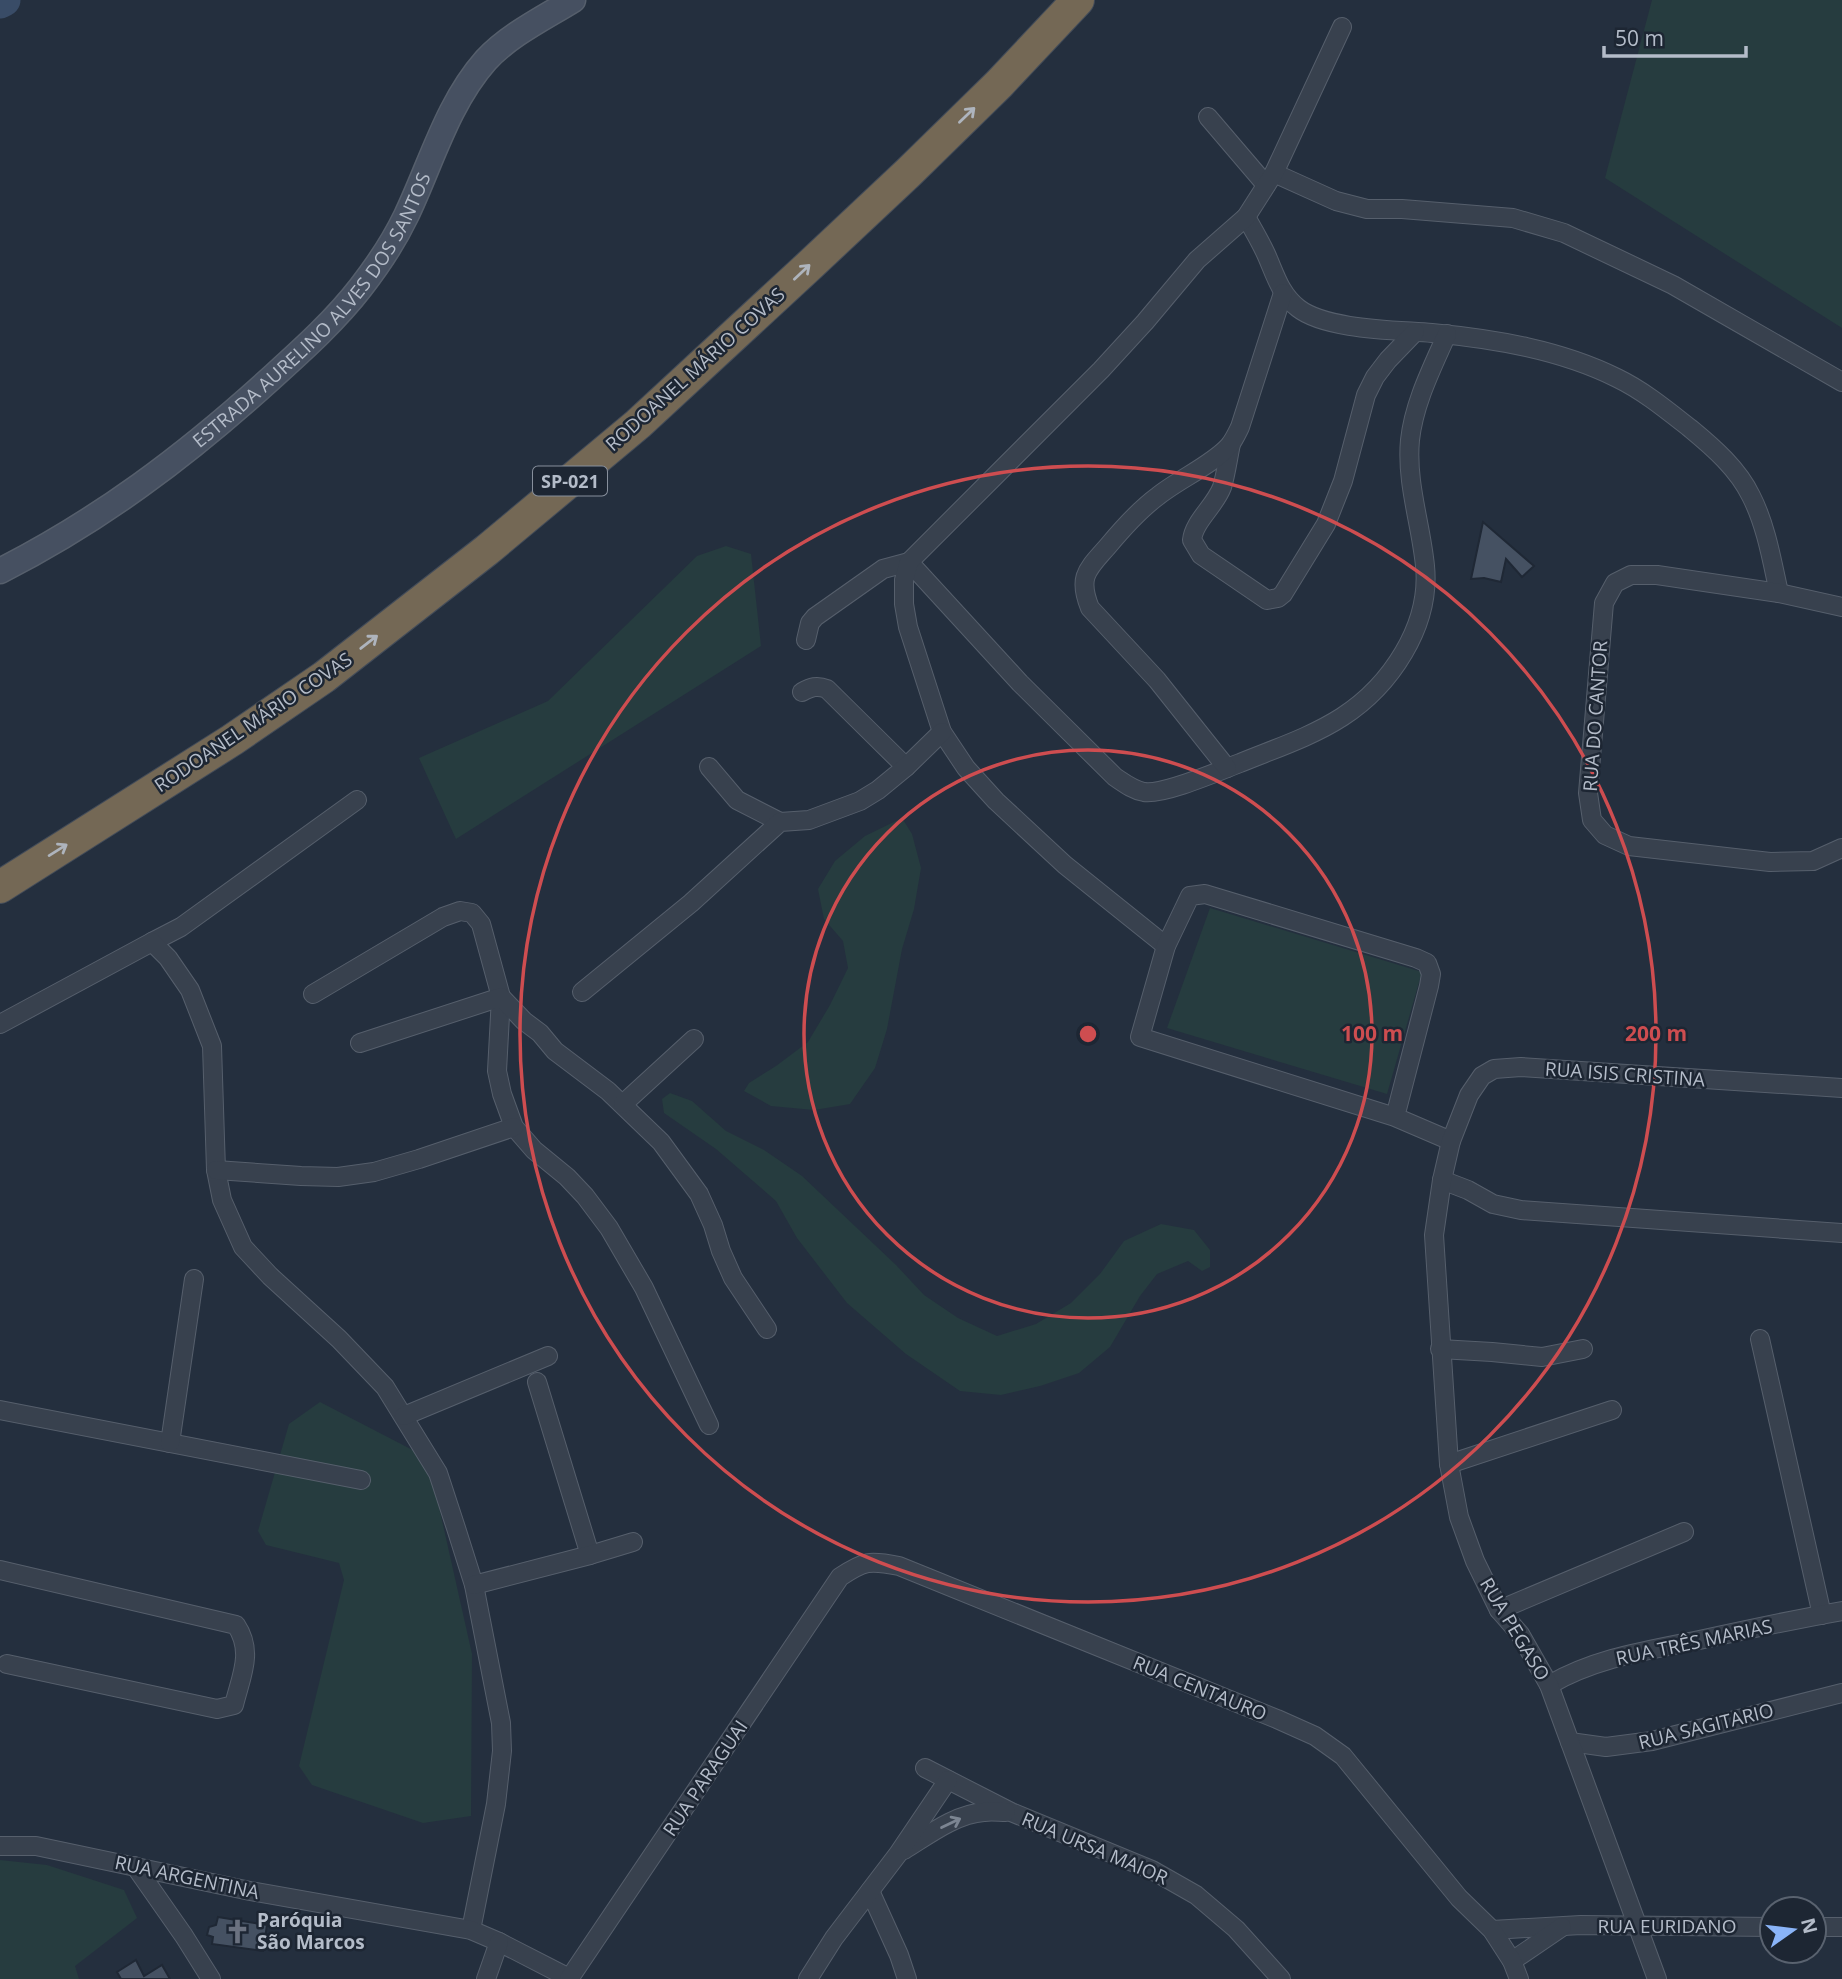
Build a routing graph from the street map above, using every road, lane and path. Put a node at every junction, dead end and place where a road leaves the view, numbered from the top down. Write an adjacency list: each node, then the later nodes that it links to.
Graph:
1 (573, 0): 13 (main road, ESTRADA AURELINO ALVES DOS SANTOS)
2 (1078, 0): 25 (highway, RODOANEL MÁRIO COVAS / SP-021, one-way to 2)
3 (1342, 27): 5 (street)
4 (1208, 117): 5 (street)
5 (1270, 179): 6 (street); 10 (street)
6 (1246, 217): 7 (street); 12 (street)
7 (1283, 293): 8 (street); 11 (street)
8 (1415, 332): 9 (street); 11 (street)
9 (1447, 334): 14 (street); 21 (street)
10 (1842, 382)
11 (1231, 444): 21 (street)
12 (909, 562): 16 (street); 18 (street); 21 (street)
13 (0, 571)
14 (1779, 593): 15 (street, RUA DO CANTOR); 24 (street, RUA DO CANTOR)
15 (1842, 607)
16 (806, 640)
17 (802, 692): 20 (street)
18 (942, 732): 20 (street); 27 (street)
19 (709, 767): 23 (street)
20 (906, 767): 23 (street)
21 (1227, 768)
22 (357, 800): 26 (street)
23 (780, 822): 28 (street)
24 (1842, 848)
25 (0, 887)
26 (152, 942): 31 (street); 39 (street)
27 (1166, 946): 36 (street); 36 (street)
28 (582, 992)
29 (313, 994): 30 (street)
30 (501, 998): 33 (street); 35 (street); 37 (street)
31 (0, 1024)
32 (694, 1039): 35 (street)
33 (360, 1043)
34 (1842, 1088): 38 (street, RUA ISIS CRISTINA)
35 (623, 1104): 43 (street)
36 (1395, 1118): 38 (street)
37 (514, 1127): 39 (street); 52 (street)
38 (1451, 1141): 40 (street, RUA PEGASO)
39 (216, 1170): 51 (street)
40 (1442, 1180): 41 (street); 45 (street, RUA PEGASO)
41 (1842, 1233)
42 (194, 1279): 53 (street)
43 (766, 1329)
44 (1760, 1339): 64 (street)
45 (1440, 1349): 46 (street); 54 (street, RUA PEGASO)
46 (1583, 1349)
47 (548, 1356): 51 (street)
48 (537, 1382): 58 (street)
49 (0, 1410): 53 (street)
50 (1612, 1410): 54 (street)
51 (404, 1416): 61 (street)
52 (709, 1425)
53 (170, 1443): 55 (street)
54 (1449, 1464): 62 (street, RUA PEGASO)
55 (361, 1479)
56 (1684, 1532): 62 (street)
57 (633, 1542): 58 (street)
58 (590, 1555): 61 (street)
59 (0, 1570): 65 (street)
60 (840, 1577): 80 (street, RUA CENTAURO); 85 (street, RUA PARAGUAI)
61 (474, 1585): 79 (street)
62 (1499, 1610): 66 (street, RUA PEGASO)
63 (1842, 1611): 64 (street, RUA TRÊS MARIAS)
64 (1822, 1615): 66 (street, RUA TRÊS MARIAS)
65 (7, 1664)
66 (1549, 1685): 68 (street, RUA PEGASO)
67 (1842, 1693): 68 (street, RUA SAGITARIO)
68 (1570, 1742): 76 (street, RUA PEGASO)
69 (925, 1768): 70 (street, RUA URSA MAIOR)
70 (948, 1780): 71 (street, RUA URSA MAIOR); 73 (street)
71 (1011, 1812): 73 (street, one-way to 71); 88 (street, RUA URSA MAIOR)
72 (0, 1846): 74 (street, RUA ARGENTINA)
73 (898, 1854): 75 (street)
74 (135, 1866): 79 (street, RUA ARGENTINA); 83 (street)
75 (870, 1891): 86 (street); 87 (street)
76 (1637, 1925): 77 (street, RUA EURIDANO); 78 (street, RUA EURIDANO); 90 (street, RUA PEGASO)
77 (1562, 1927): 80 (street, RUA EURIDANO); 82 (street)
78 (1758, 1927)
79 (471, 1930): 81 (street, RUA ARGENTINA)
80 (1492, 1930): 82 (street, RUA CENTAURO)
81 (499, 1942): 84 (street); 85 (street, RUA ARGENTINA)
82 (1512, 1961): 89 (street, RUA CENTAURO)
83 (211, 1979)
84 (485, 1979)
85 (570, 1979)
86 (808, 1979)
87 (907, 1979)
88 (1281, 1979)
89 (1519, 1979)
90 (1657, 1979)

